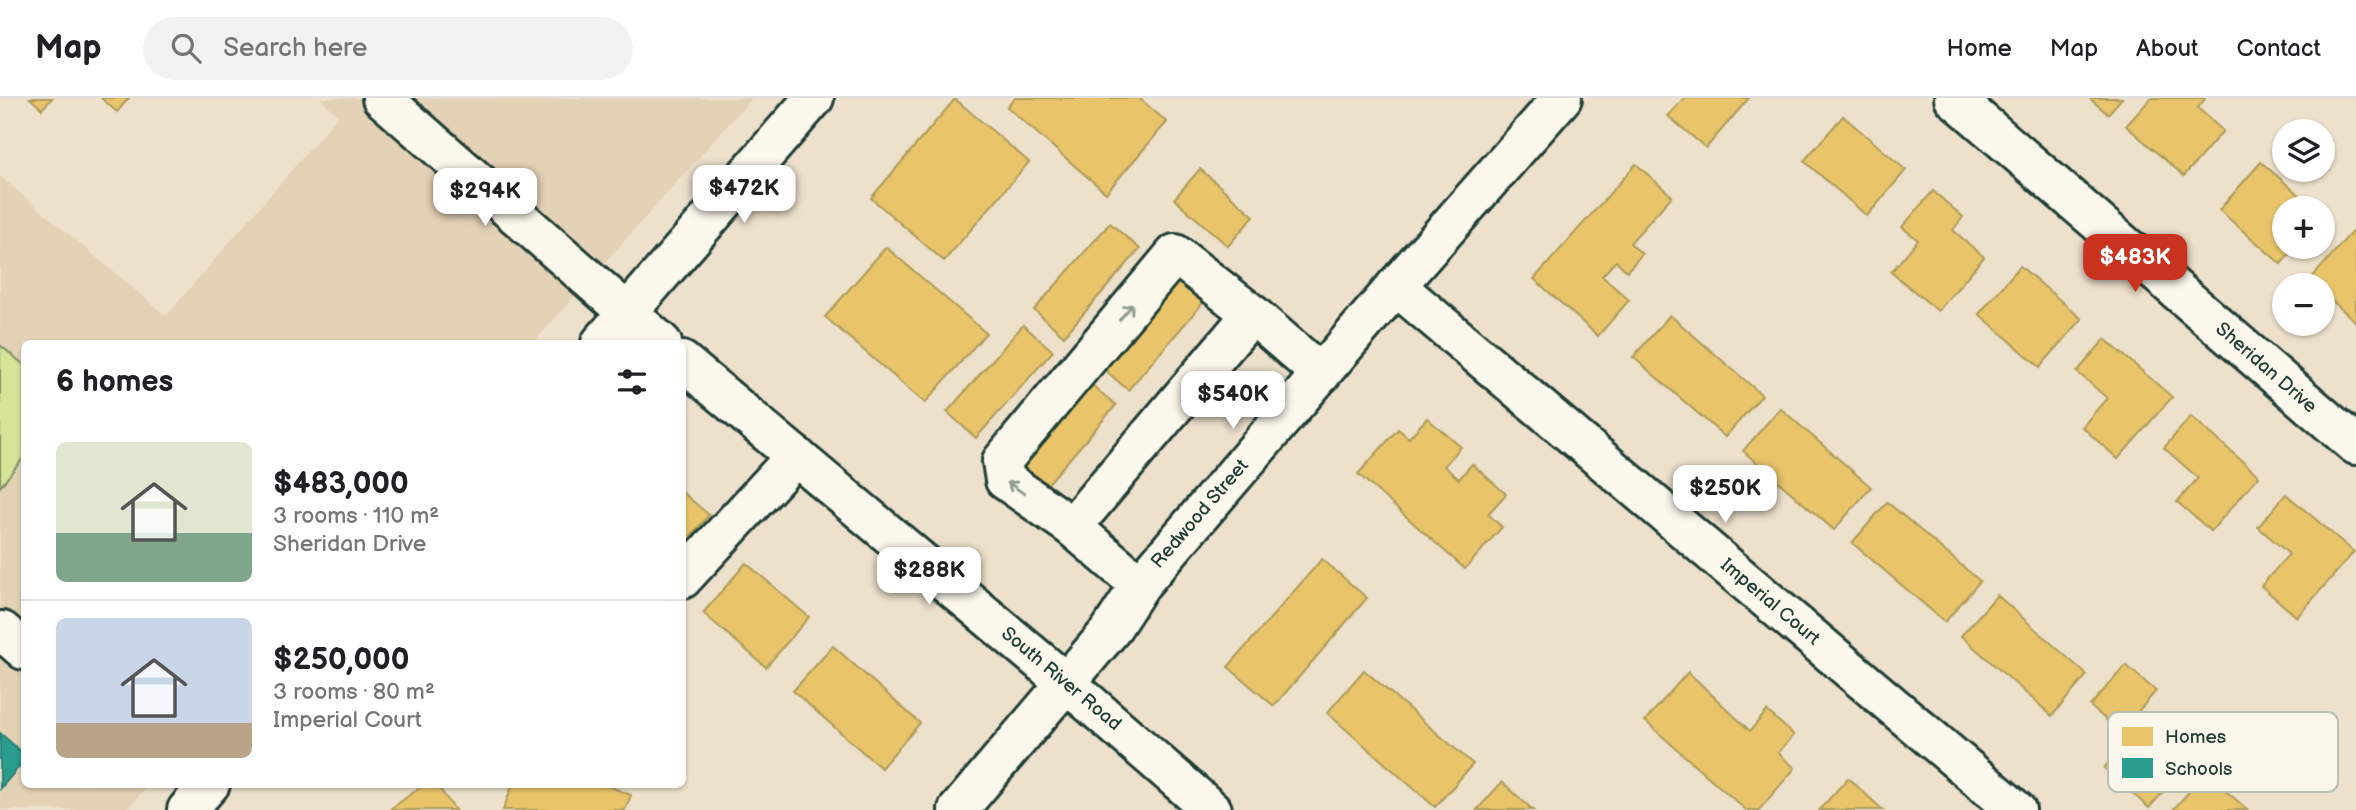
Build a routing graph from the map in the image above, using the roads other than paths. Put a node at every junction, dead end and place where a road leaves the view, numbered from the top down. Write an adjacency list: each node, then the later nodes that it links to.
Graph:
1 (382, 98): 6 (street)
2 (814, 98): 6 (street)
3 (1562, 98): 5 (street, Redwood Street)
4 (1954, 98): 12 (street, Sheridan Drive)
5 (1396, 286): 11 (street, Redwood Street); 20 (street, Imperial Court)
6 (628, 313): 8 (street); 9 (street)
7 (1252, 314): 11 (street); 14 (street); 14 (street, one-way to 7)
8 (604, 340)
9 (659, 340)
10 (686, 364): 13 (street, South River Road)
11 (1321, 374): 16 (street, Redwood Street)
12 (2356, 445)
13 (796, 456): 15 (street); 19 (street, South River Road)
14 (1072, 527): 16 (street)
15 (686, 575)
16 (1140, 585): 19 (street, Redwood Street)
17 (0, 632): 18 (street)
18 (21, 647)
19 (1065, 682): 21 (street, Redwood Street); 22 (street, South River Road)
20 (1994, 803)
21 (958, 810)
22 (1212, 810)

